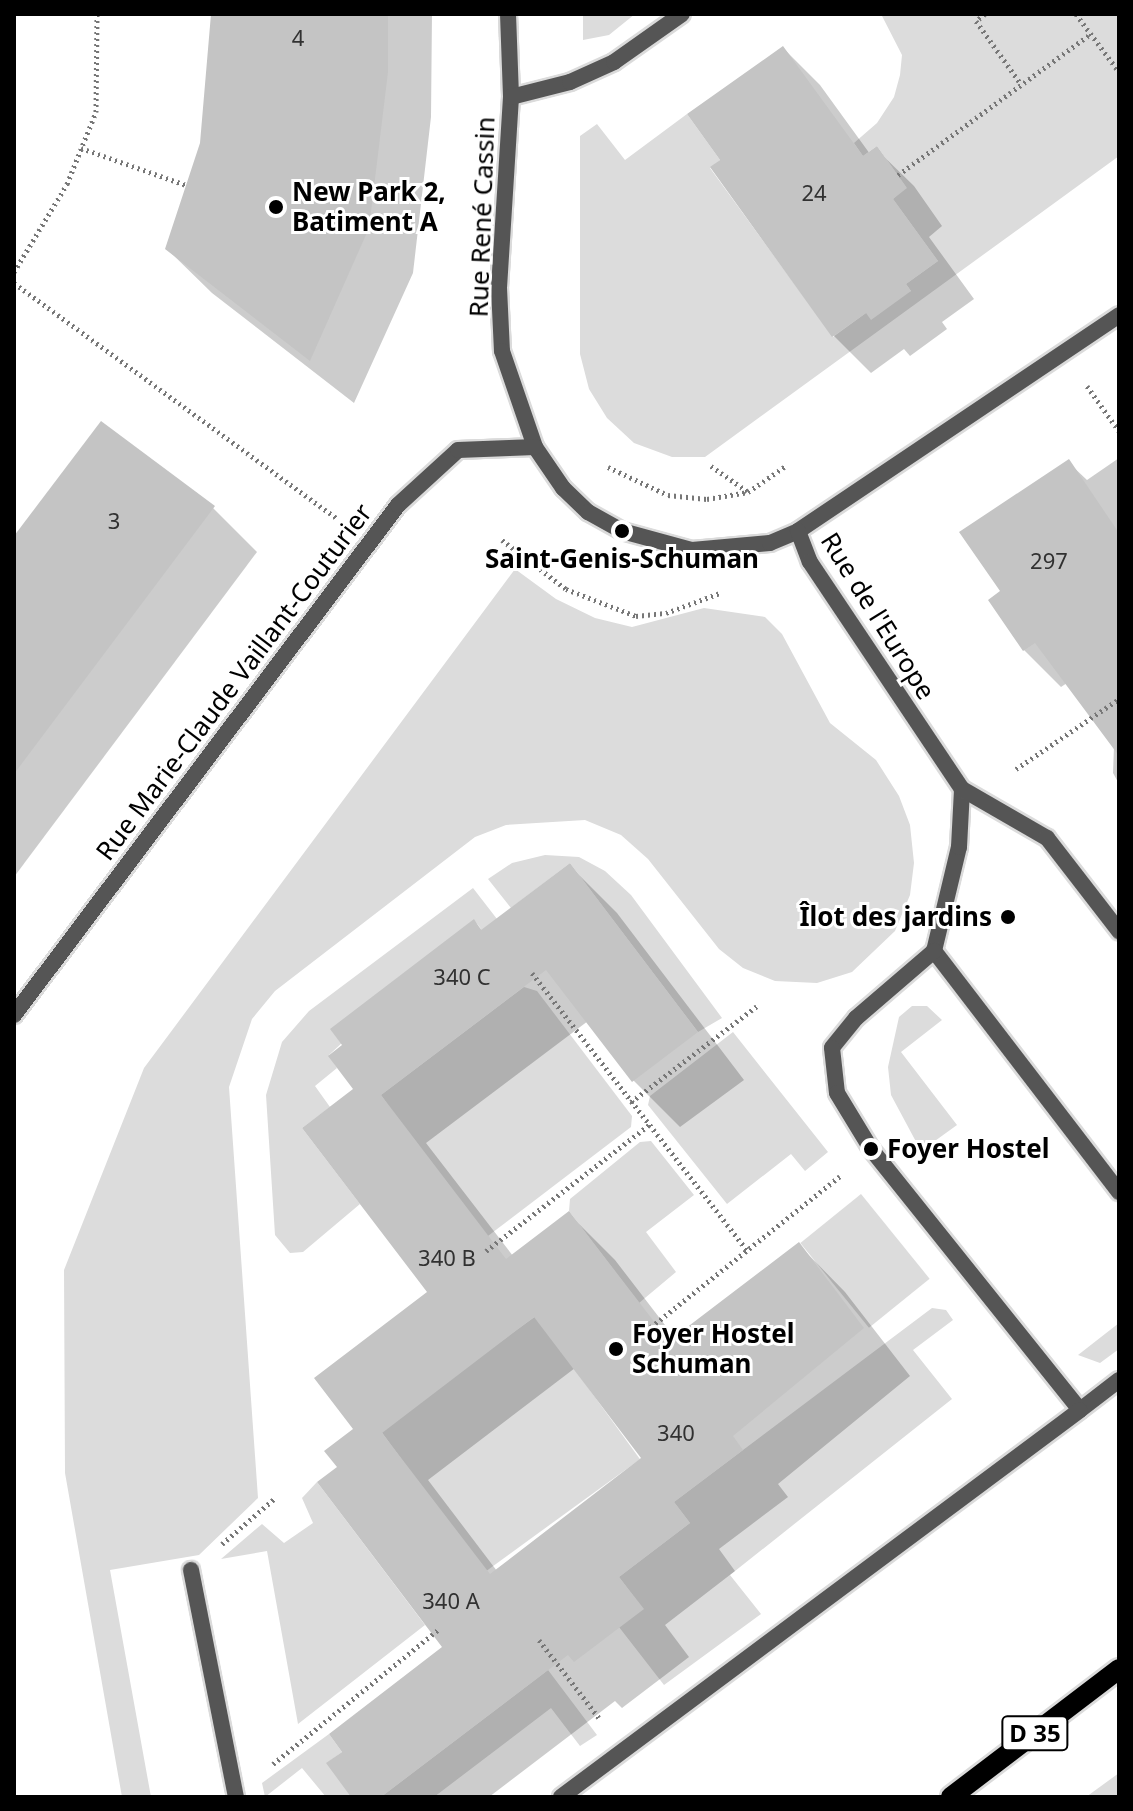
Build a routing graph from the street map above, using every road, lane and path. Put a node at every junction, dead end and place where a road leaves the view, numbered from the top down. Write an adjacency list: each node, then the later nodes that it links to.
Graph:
1 (97, 14): 10 (path)
2 (508, 14): 9 (street, Rue René Cassin)
3 (682, 14): 9 (street)
4 (985, 14): 8 (path)
5 (1076, 14): 6 (path)
6 (1091, 34): 7 (path); 8 (path)
7 (1119, 72)
8 (1021, 84): 11 (path)
9 (511, 97): 18 (street, Rue René Cassin)
10 (81, 148): 12 (path); 13 (path)
11 (898, 175)
12 (186, 185)
13 (14, 272)
14 (14, 283): 23 (path)
15 (1119, 315): 16 (street, Rue de l'Europe)
16 (1063, 354): 17 (path); 21 (street, Rue de l'Europe)
17 (1119, 431)
18 (535, 447): 21 (street, Rue René Cassin); 23 (street, Rue Marie-Claude Vaillant-Couturier)
19 (600, 461): 20 (path)
20 (787, 465)
21 (798, 531): 26 (street, Rue de l'Europe)
22 (502, 540): 24 (path)
23 (369, 542): 31 (street, Rue Marie-Claude Vaillant-Couturier)
24 (636, 616)
25 (1119, 699): 26 (path)
26 (962, 789): 27 (street, Rue de l'Europe); 28 (street)
27 (1119, 931)
28 (934, 951): 34 (street); 35 (street)
29 (532, 973): 32 (path)
30 (757, 1006): 32 (path)
31 (14, 1015)
32 (631, 1102): 33 (path)
33 (649, 1125): 36 (path); 37 (path)
34 (871, 1149): 36 (path); 40 (street)
35 (1119, 1192)
36 (747, 1250): 38 (path)
37 (486, 1251)
38 (646, 1331)
39 (1119, 1380): 40 (street)
40 (1080, 1410): 46 (street)
41 (274, 1499): 42 (path)
42 (191, 1570): 47 (street)
43 (438, 1630): 47 (path)
44 (539, 1640): 46 (path)
45 (1119, 1669): 49 (main road, D 35)
46 (624, 1750): 48 (street)
47 (236, 1796)
48 (561, 1797)
49 (951, 1797)

